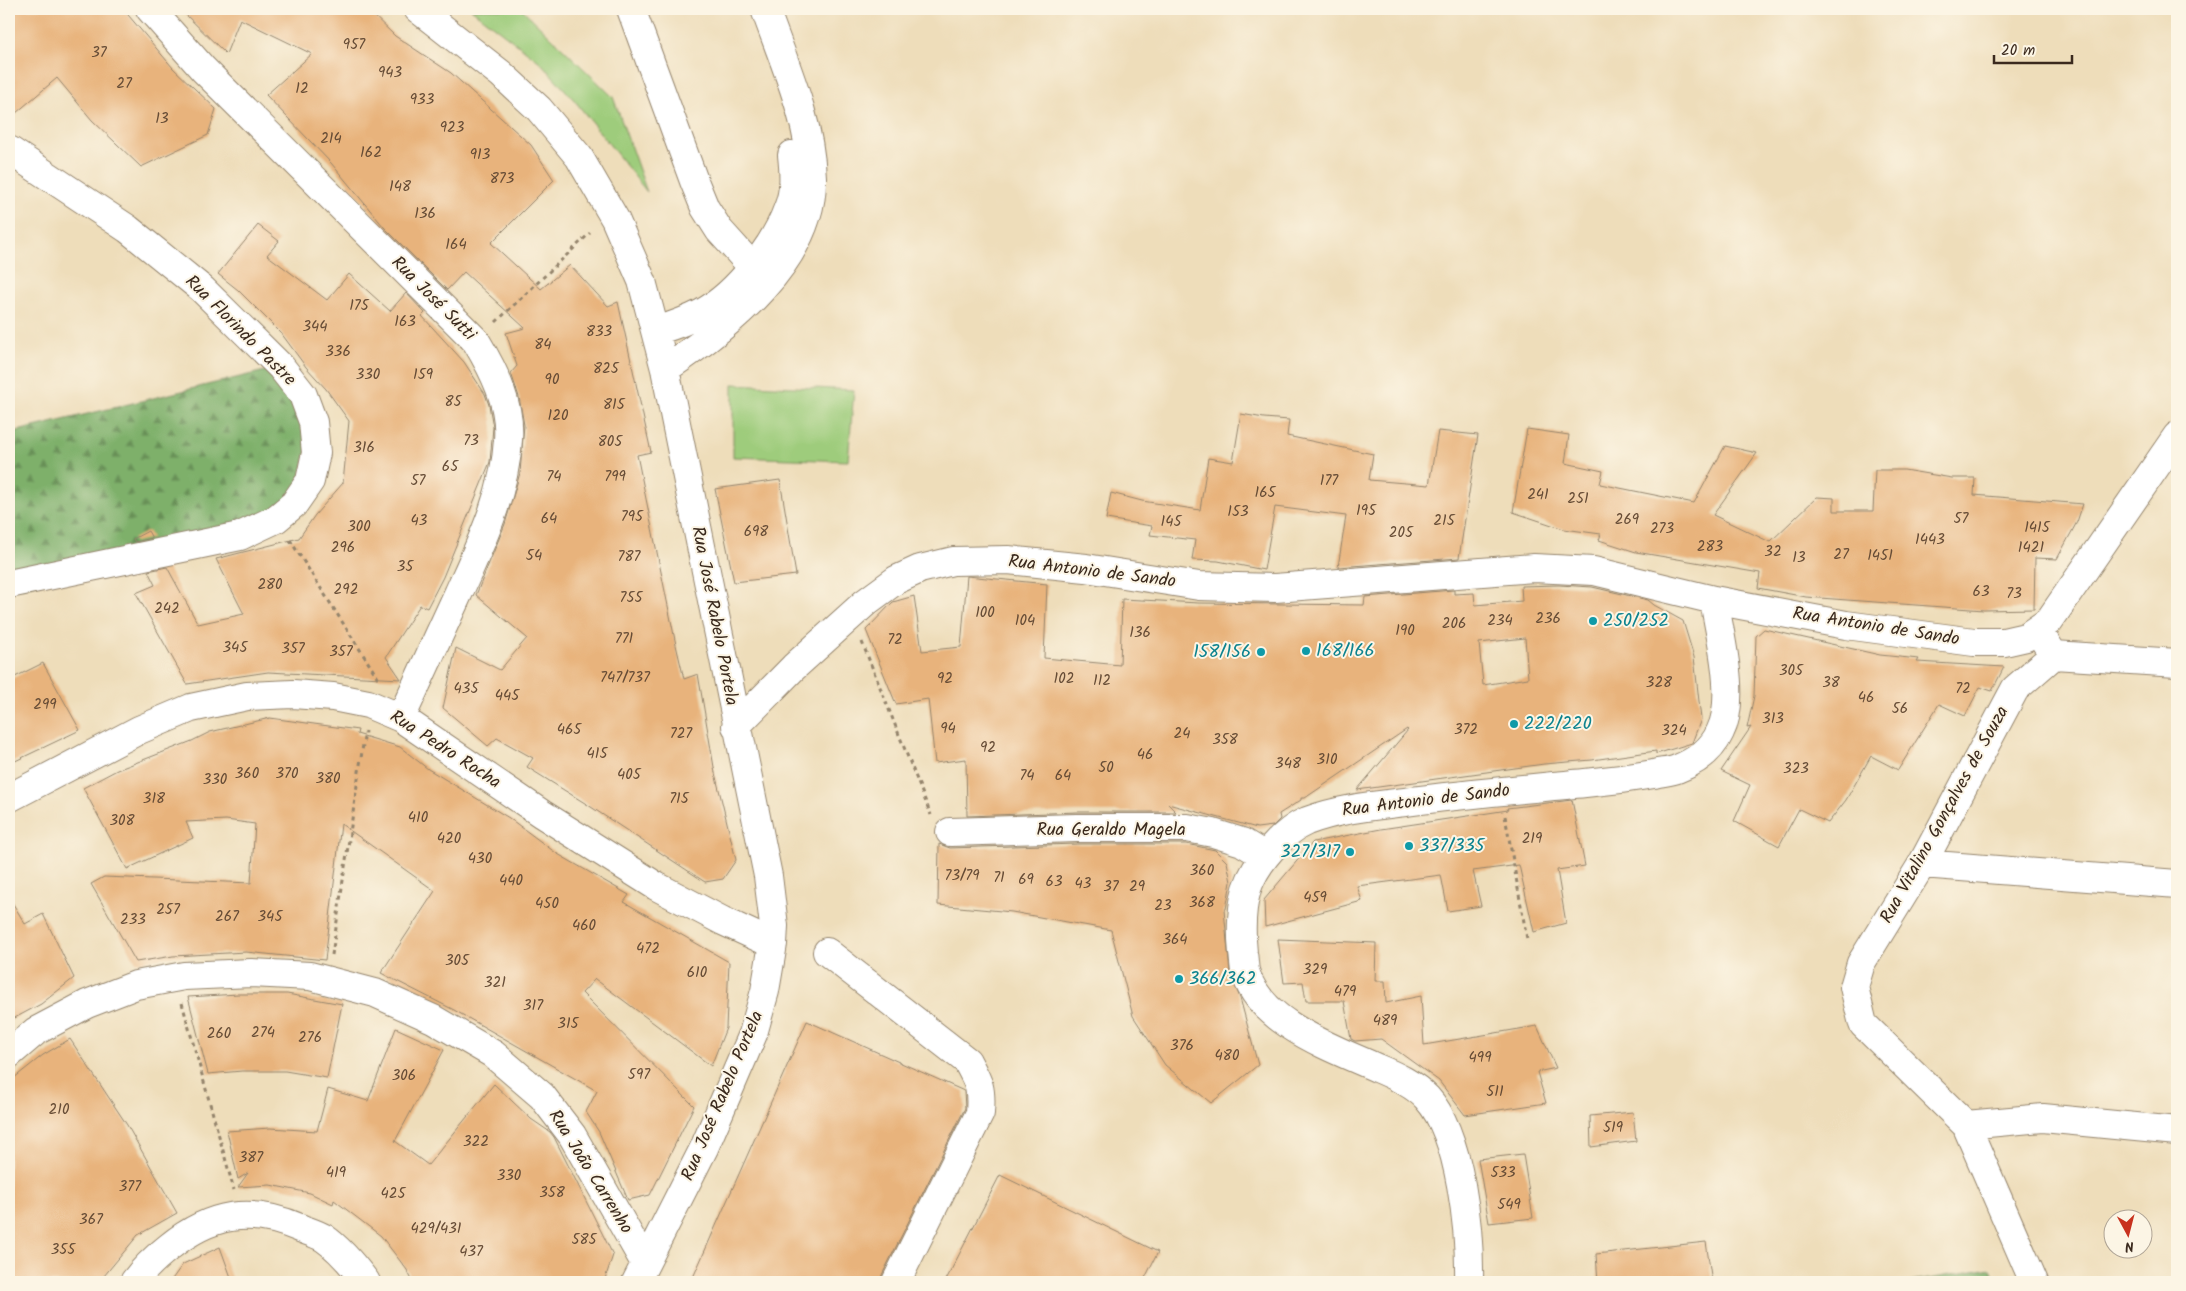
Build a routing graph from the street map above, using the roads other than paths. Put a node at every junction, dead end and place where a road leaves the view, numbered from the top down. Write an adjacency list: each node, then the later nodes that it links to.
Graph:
1 (150, 9): 16 (street, Rua José Sutti)
2 (418, 9): 8 (street, Rua José Rabelo Portela)
3 (631, 9): 7 (street)
4 (747, 9): 7 (street)
5 (765, 9): 7 (street)
6 (9, 150): 11 (street, Rua Florindo Pastre)
7 (760, 276): 8 (street); 9 (street)
8 (656, 331): 9 (street, Rua José Rabelo Portela)
9 (665, 369): 17 (street, Rua José Rabelo Portela)
10 (2177, 436): 13 (street, Rua Antonio de Sando)
11 (9, 584)
12 (1714, 600): 13 (street, Rua Antonio de Sando); 17 (street, Rua Antonio de Sando); 20 (street, Rua Antonio de Sando)
13 (2037, 630): 14 (street)
14 (2054, 655): 15 (street); 21 (street, Rua Vitalino Gonçalves de Souza)
15 (2177, 663)
16 (401, 718): 18 (street, Rua Pedro Rocha); 23 (street, Rua Pedro Rocha)
17 (736, 726): 23 (street, Rua José Rabelo Portela)
18 (9, 798)
19 (950, 832): 20 (street, Rua Geraldo Magela)
20 (1265, 856): 32 (street, Rua Antonio de Sando)
21 (1922, 864): 22 (street); 26 (street, Rua Vitalino Gonçalves de Souza)
22 (2177, 884)
23 (773, 944): 28 (street, Rua José Rabelo Portela)
24 (827, 952): 31 (street)
25 (9, 1054): 28 (street, Rua João Carrenho)
26 (1966, 1125): 27 (street); 33 (street)
27 (2177, 1131)
28 (641, 1273)
29 (134, 1282): 30 (street)
30 (366, 1282)
31 (896, 1282)
32 (1469, 1282)
33 (2034, 1282)

